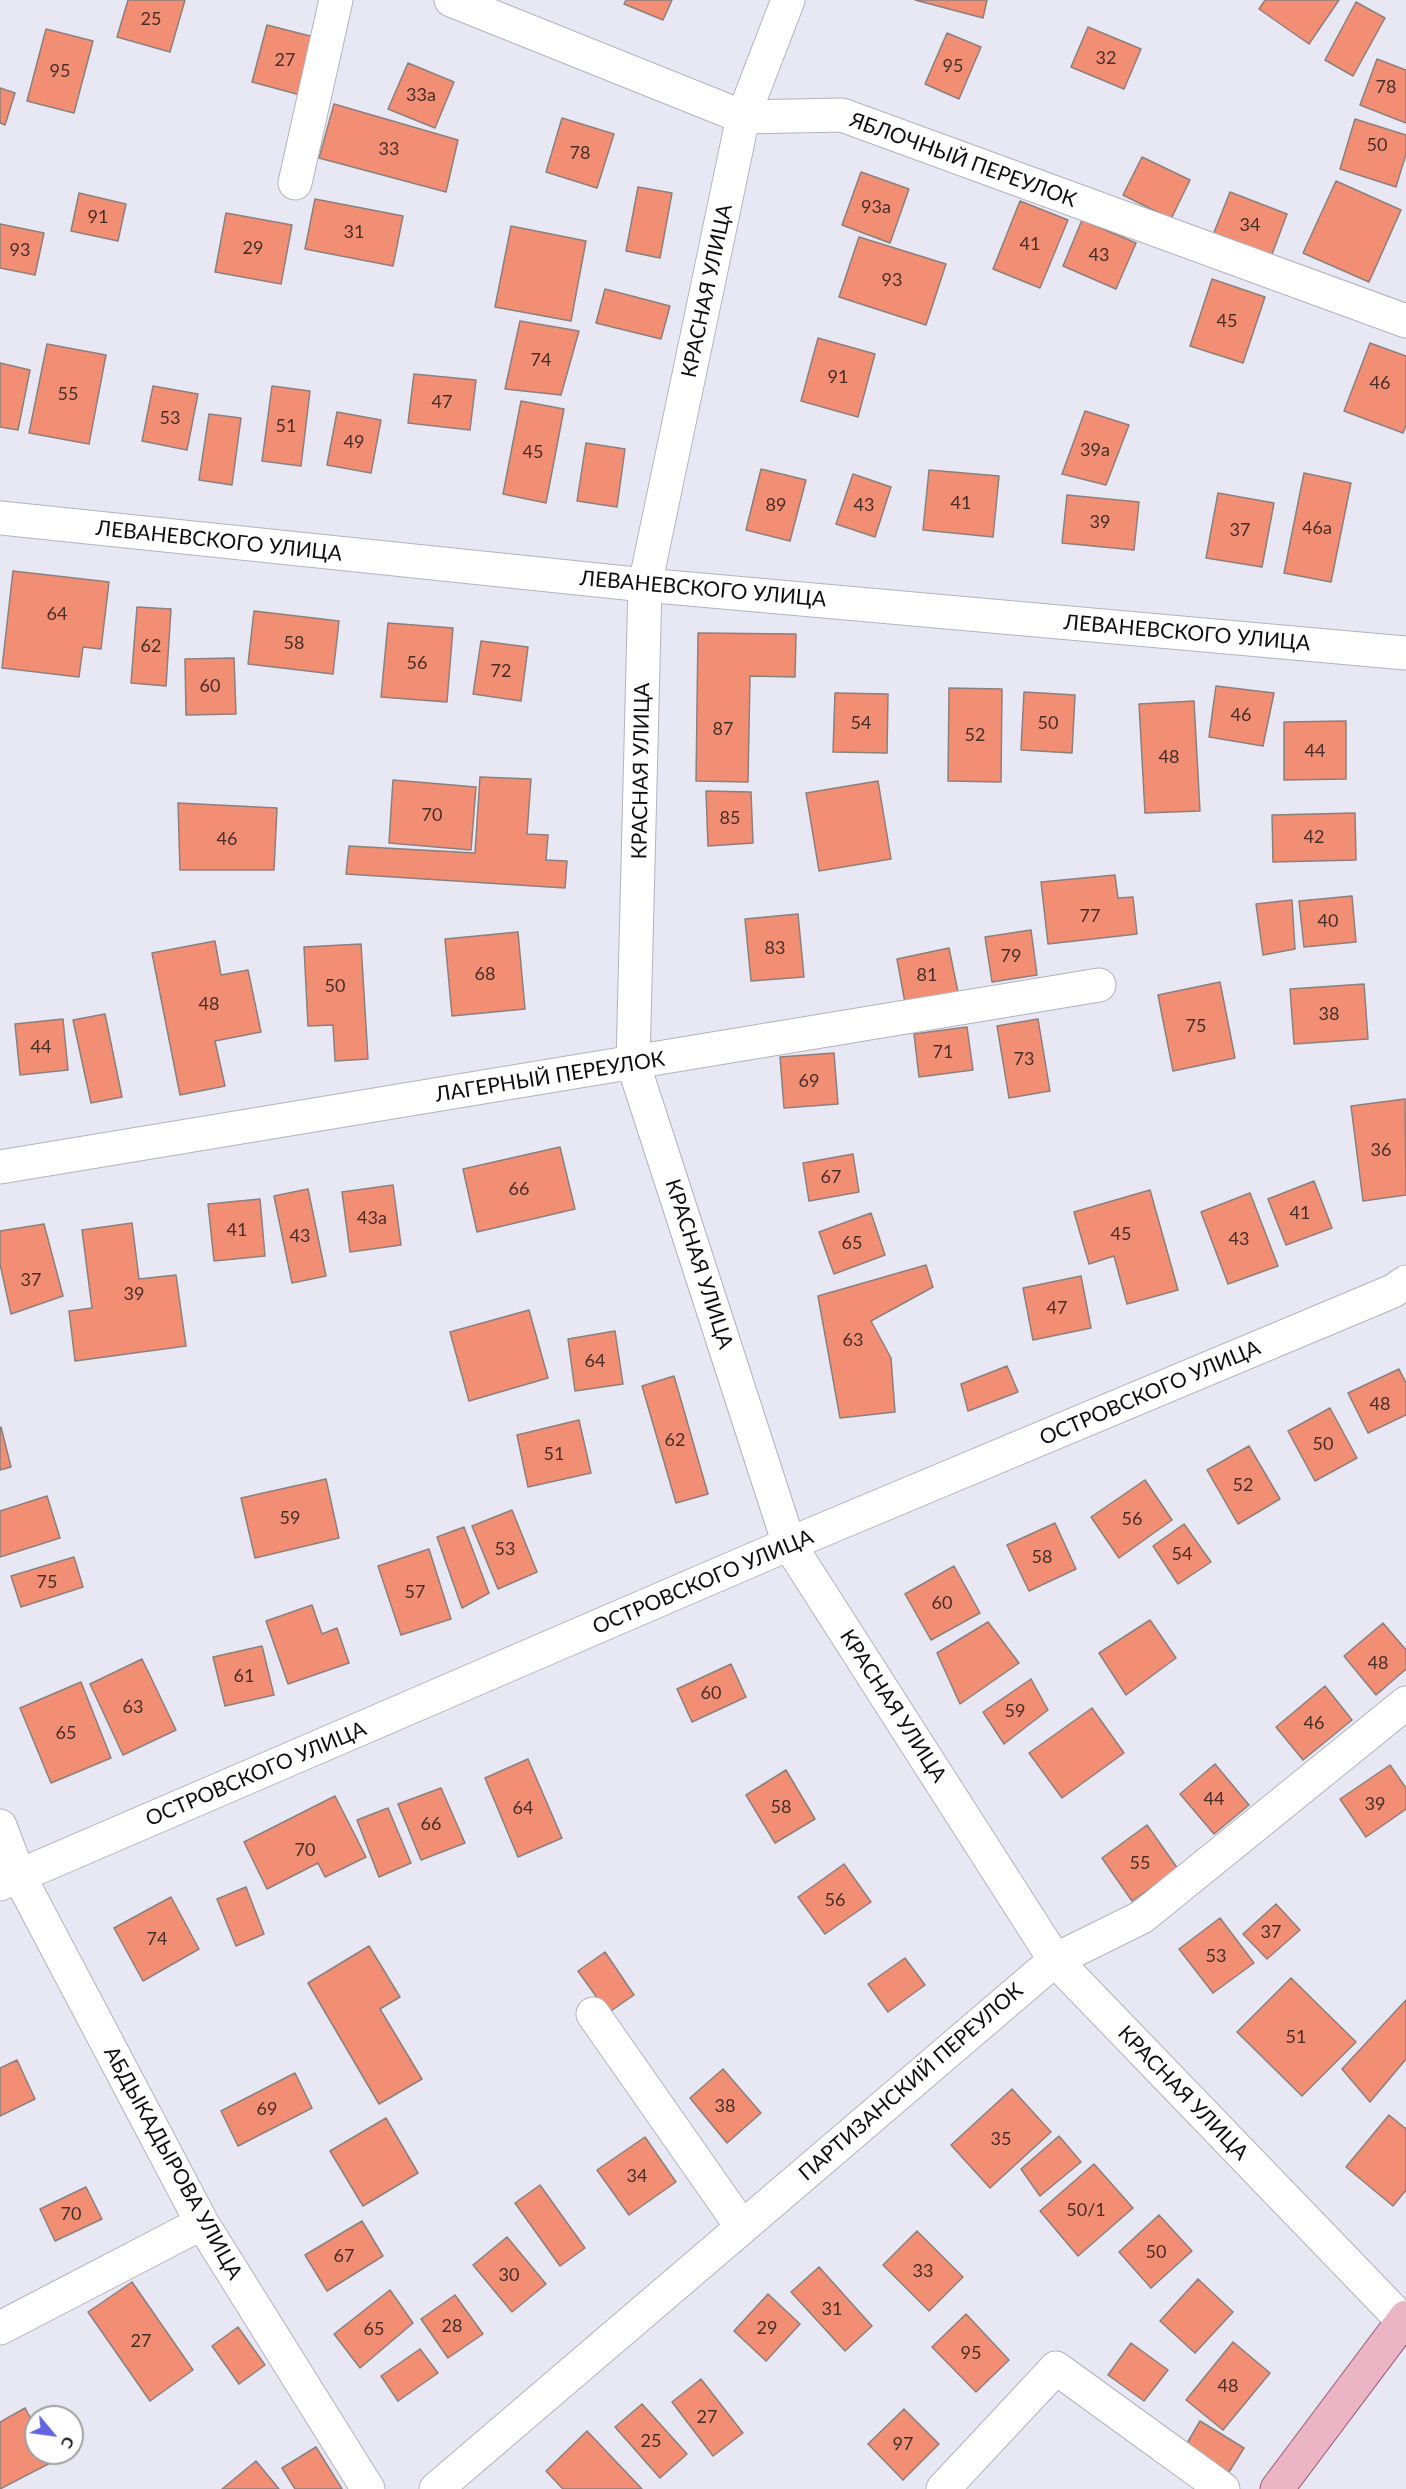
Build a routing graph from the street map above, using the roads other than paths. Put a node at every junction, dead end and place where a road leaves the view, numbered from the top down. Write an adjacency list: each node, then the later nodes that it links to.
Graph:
1 (336, 0): 5 (street)
2 (451, 0): 4 (street, ЯБЛОЧНЫЙ ПЕРЕУЛОК)
3 (788, 0): 4 (street, КРАСНАЯ УЛИЦА)
4 (743, 117): 6 (street, ЯБЛОЧНЫЙ ПЕРЕУЛОК); 8 (street, КРАСНАЯ УЛИЦА)
5 (295, 183)
6 (1406, 321)
7 (0, 519): 8 (street, ЛЕВАНЕВСКОГО УЛИЦА)
8 (645, 585): 9 (street, ЛЕВАНЕВСКОГО УЛИЦА); 11 (street, КРАСНАЯ УЛИЦА)
9 (1406, 653)
10 (1099, 985): 11 (street, ЛАГЕРНЫЙ ПЕРЕУЛОК)
11 (633, 1063): 12 (street, ЛАГЕРНЫЙ ПЕРЕУЛОК); 14 (street, КРАСНАЯ УЛИЦА)
12 (0, 1167)
13 (1406, 1282): 14 (street, ОСТРОВСКОГО УЛИЦА)
14 (789, 1544): 17 (street, ОСТРОВСКОГО УЛИЦА); 18 (street, КРАСНАЯ УЛИЦА)
15 (1406, 1703): 18 (street, ПАРТИЗАНСКИЙ ПЕРЕУЛОК)
16 (0, 1826): 17 (street, АБДЫКАДЫРОВА УЛИЦА)
17 (10, 1880): 20 (street, АБДЫКАДЫРОВА УЛИЦА)
18 (1055, 1960): 21 (street, ПАРТИЗАНСКИЙ ПЕРЕУЛОК); 22 (street, КРАСНАЯ УЛИЦА)
19 (593, 2014): 21 (street)
20 (202, 2223): 23 (street); 24 (street, АБДЫКАДЫРОВА УЛИЦА)
21 (742, 2227): 25 (street, ПАРТИЗАНСКИЙ ПЕРЕУЛОК)
22 (1405, 2321): 28 (main road)
23 (0, 2328)
24 (368, 2489)
25 (436, 2489)
26 (943, 2489): 27 (street)
27 (1223, 2489)
28 (1277, 2489)

